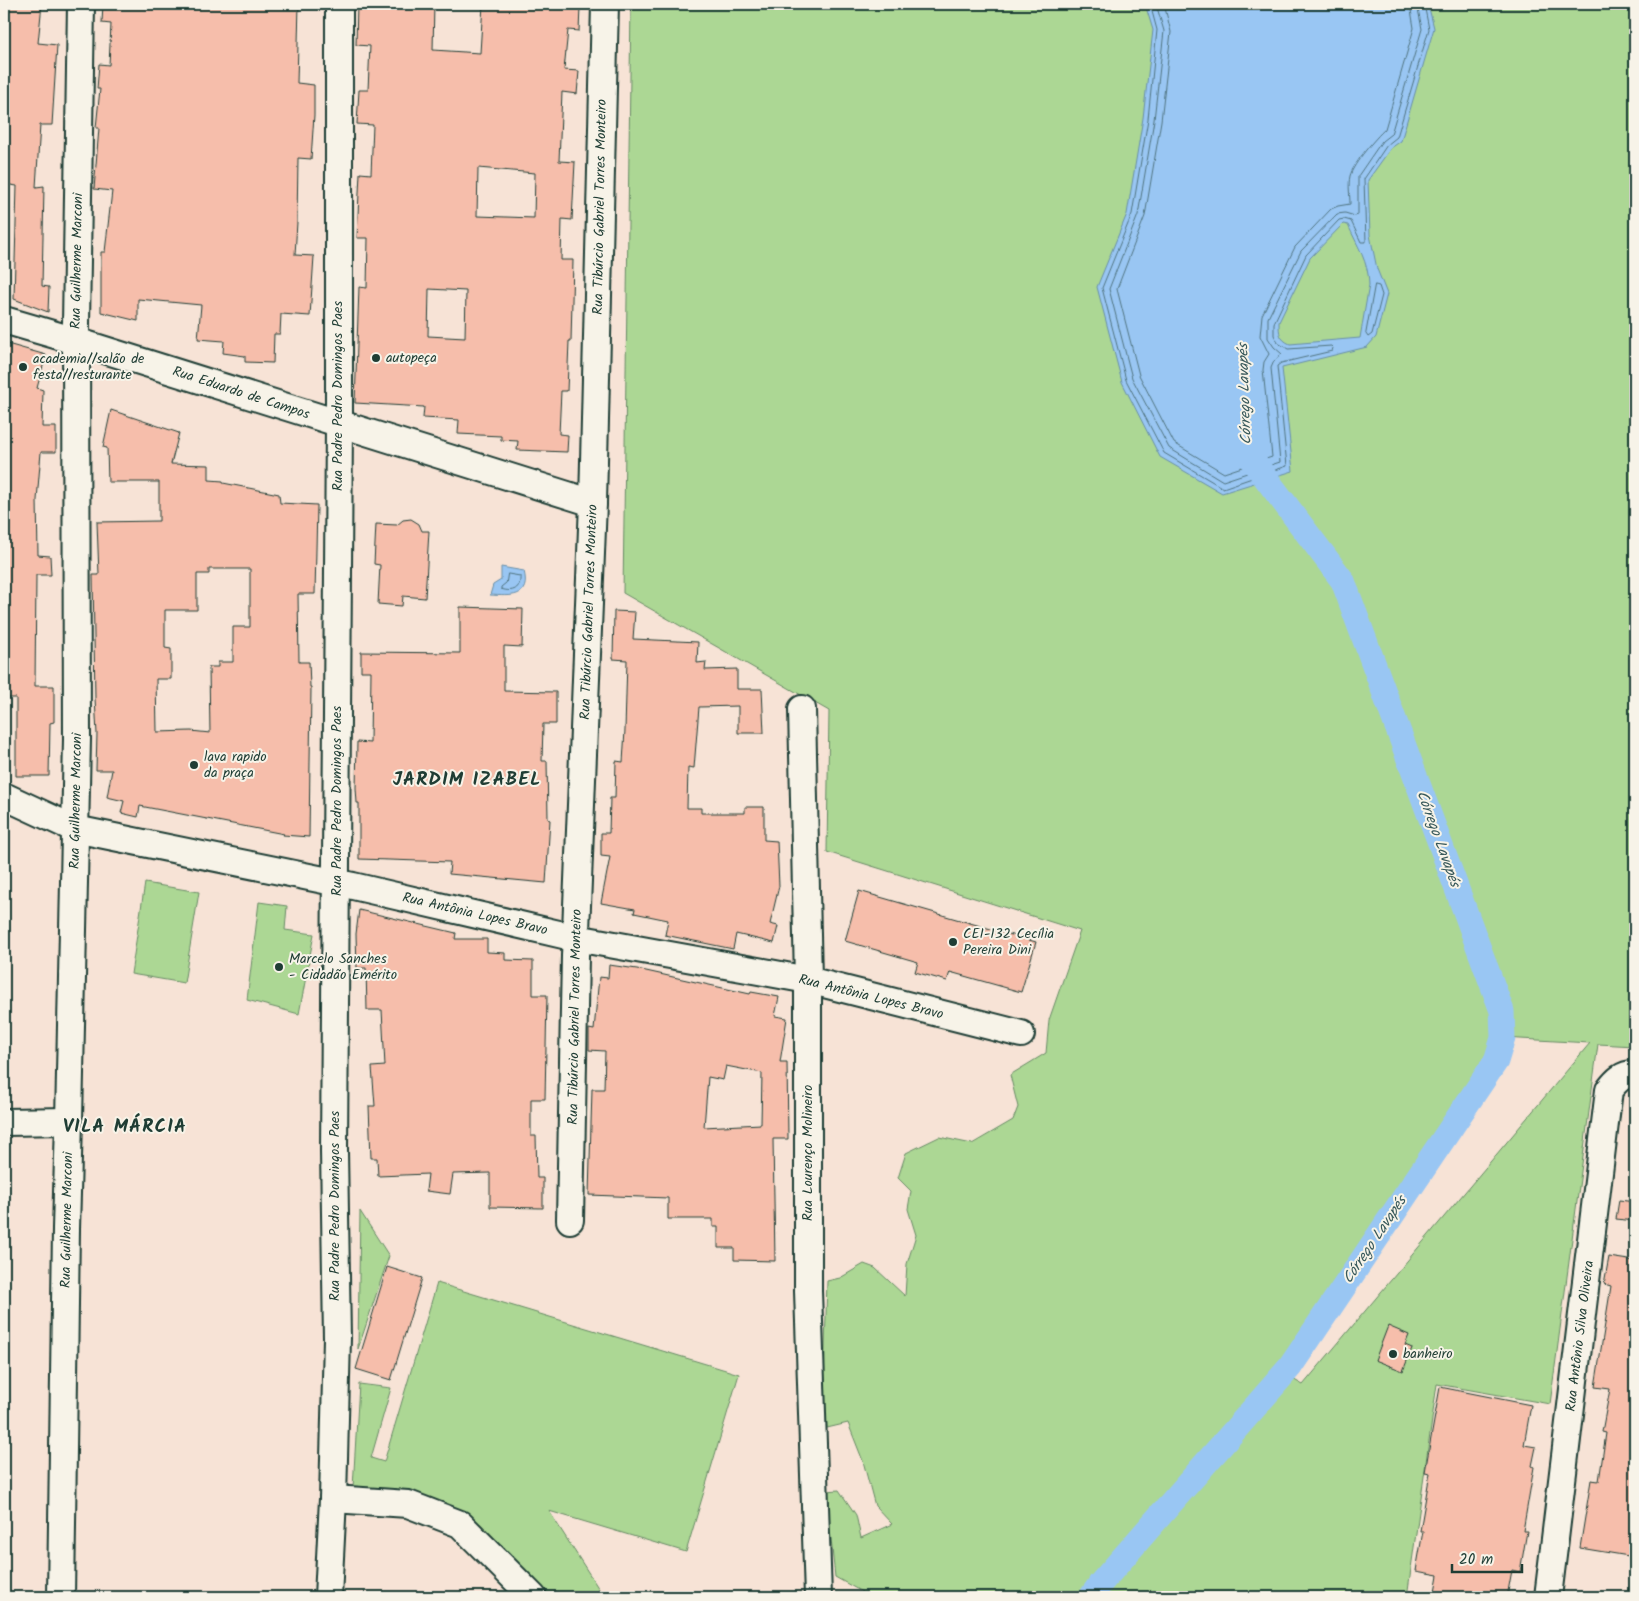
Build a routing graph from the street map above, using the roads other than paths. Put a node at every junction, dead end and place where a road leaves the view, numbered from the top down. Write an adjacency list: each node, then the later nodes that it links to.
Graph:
1 (81, 4): 5 (street, Rua Guilherme Marconi)
2 (339, 4): 6 (street, Rua Padre Pedro Domingos Paes)
3 (605, 4): 7 (street, Rua Tibúrcio Gabriel Torres Monteiro)
4 (4, 320): 5 (street, Rua Eduardo de Campos)
5 (76, 341): 6 (street, Rua Eduardo de Campos); 10 (street, Rua Guilherme Marconi)
6 (339, 424): 7 (street, Rua Eduardo de Campos); 11 (street, Rua Padre Pedro Domingos Paes)
7 (593, 503): 12 (street, Rua Tibúrcio Gabriel Torres Monteiro)
8 (802, 710): 13 (street, Rua Lourenço Molineiro)
9 (4, 796): 10 (street, Rua Antônia Lopes Bravo)
10 (75, 829): 11 (street, Rua Antônia Lopes Bravo); 16 (street, Rua Guilherme Marconi)
11 (336, 883): 12 (street, Rua Antônia Lopes Bravo); 19 (street, Rua Padre Pedro Domingos Paes)
12 (576, 938): 13 (street, Rua Antônia Lopes Bravo); 18 (street, Rua Tibúrcio Gabriel Torres Monteiro)
13 (808, 980): 14 (street, Rua Antônia Lopes Bravo); 23 (street, Rua Lourenço Molineiro)
14 (1021, 1034)
15 (1627, 1076): 24 (street, Rua Antônio Silva Oliveira)
16 (70, 1121): 17 (street); 20 (street, Rua Guilherme Marconi)
17 (4, 1122)
18 (570, 1220)
19 (333, 1500): 21 (street, Rua Padre Pedro Domingos Paes); 22 (street)
20 (61, 1597)
21 (328, 1597)
22 (533, 1597)
23 (818, 1597)
24 (1548, 1597)

